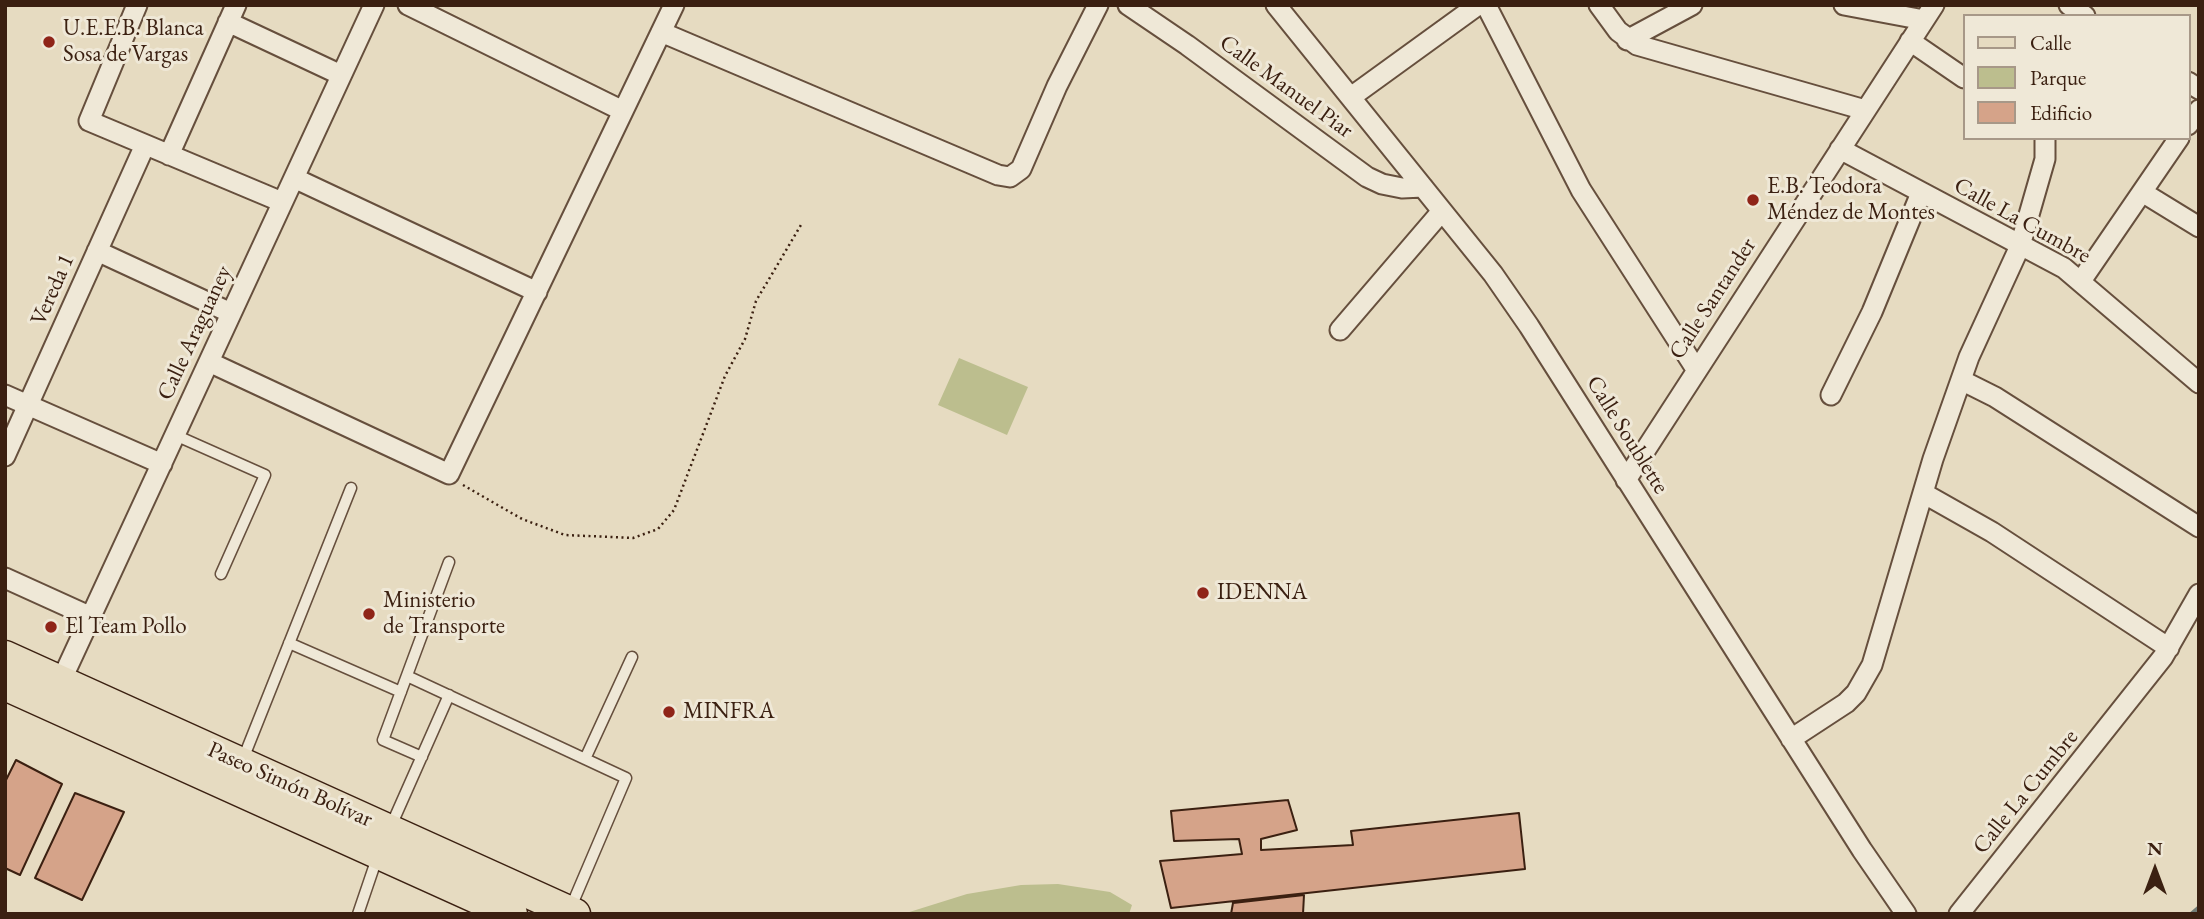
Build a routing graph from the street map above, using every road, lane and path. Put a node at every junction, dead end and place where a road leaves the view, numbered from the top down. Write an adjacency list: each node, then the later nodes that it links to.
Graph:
1 (137, 5): 25 (street)
2 (374, 5): 18 (street, Calle Araguaney)
3 (408, 5): 22 (street)
4 (674, 5): 15 (street)
5 (1098, 5): 15 (street)
6 (1128, 5): 29 (street, Calle Manuel Piar)
7 (1276, 5): 20 (street, Calle Soublette)
8 (1478, 5): 20 (street)
9 (1486, 5): 43 (street)
10 (1600, 5): 16 (street)
11 (1692, 5): 16 (street)
12 (1843, 5): 13 (street)
13 (1929, 13): 17 (street, Calle Santander)
14 (232, 14): 18 (street); 27 (street)
15 (660, 32): 22 (street)
16 (1627, 40): 21 (street)
17 (1910, 41): 19 (street); 21 (street, Calle Santander)
18 (341, 75): 28 (street, Calle Araguaney)
19 (1962, 77)
20 (1351, 97): 29 (street, Calle Soublette)
21 (1865, 110): 26 (street, Calle Santander)
22 (623, 111): 39 (street)
23 (2045, 140): 36 (street)
24 (2178, 140): 30 (street)
25 (145, 145): 27 (street); 37 (street, Vereda 1)
26 (1840, 149): 31 (street, Calle La Cumbre); 43 (street, Calle Santander)
27 (169, 155): 32 (street)
28 (294, 178): 32 (street, Calle Araguaney); 39 (street)
29 (1423, 187): 33 (street, Calle Soublette)
30 (2142, 192): 35 (street); 38 (street)
31 (1921, 193): 36 (street, Calle La Cumbre); 46 (street)
32 (282, 202): 40 (street, Calle Araguaney)
33 (1442, 211): 41 (street); 53 (street, Calle Soublette)
34 (801, 225): 52 (path)
35 (2199, 227)
36 (2020, 246): 38 (street, Calle La Cumbre); 44 (street)
37 (97, 251): 40 (street); 48 (street, Vereda 1)
38 (2081, 281): 45 (street, Calle La Cumbre)
39 (537, 292): 52 (street)
40 (231, 313): 42 (street, Calle Araguaney)
41 (1340, 330)
42 (209, 362): 49 (street, Calle Araguaney); 52 (street)
43 (1696, 369): 53 (street, Calle Santander)
44 (1961, 380): 55 (street); 56 (street)
45 (2199, 383)
46 (1831, 395)
47 (5, 396): 48 (street)
48 (28, 405): 50 (street, Vereda 1); 51 (street)
49 (175, 435): 51 (street, Calle Araguaney); 58 (lane)
50 (5, 456)
51 (162, 464): 61 (street, Calle Araguaney)
52 (449, 474)
53 (1626, 480): 71 (street, Calle Soublette)
54 (351, 488): 62 (lane)
55 (1923, 493): 63 (street); 71 (street)
56 (2199, 527)
57 (449, 562): 66 (lane)
58 (221, 574)
59 (5, 578): 61 (street)
60 (2199, 594): 63 (street, Calle La Cumbre)
61 (91, 617): 69 (street, Calle Araguaney)
62 (289, 643): 68 (lane); 74 (lane)
63 (2169, 648): 80 (street, Calle La Cumbre)
64 (5, 656): 69 (main road, Paseo Simón Bolívar)
65 (632, 657): 73 (lane)
66 (407, 676): 68 (lane); 70 (lane)
67 (5, 685): 69 (main road, Paseo Simón Bolívar)
68 (401, 692): 72 (lane)
69 (56, 694): 74 (main road, Paseo Simón Bolívar); 75 (main road, Paseo Simón Bolívar)
70 (449, 695): 72 (lane); 73 (lane)
71 (1791, 739): 79 (street, Calle Soublette)
72 (422, 757): 75 (lane)
73 (584, 758): 76 (lane)
74 (242, 762): 75 (main road, Paseo Simón Bolívar)
75 (384, 841): 76 (main road, Paseo Simón Bolívar); 77 (lane); 78 (main road, Paseo Simón Bolívar)
76 (572, 912)
77 (358, 914)
78 (512, 914)
79 (1906, 914)
80 (1959, 914)

